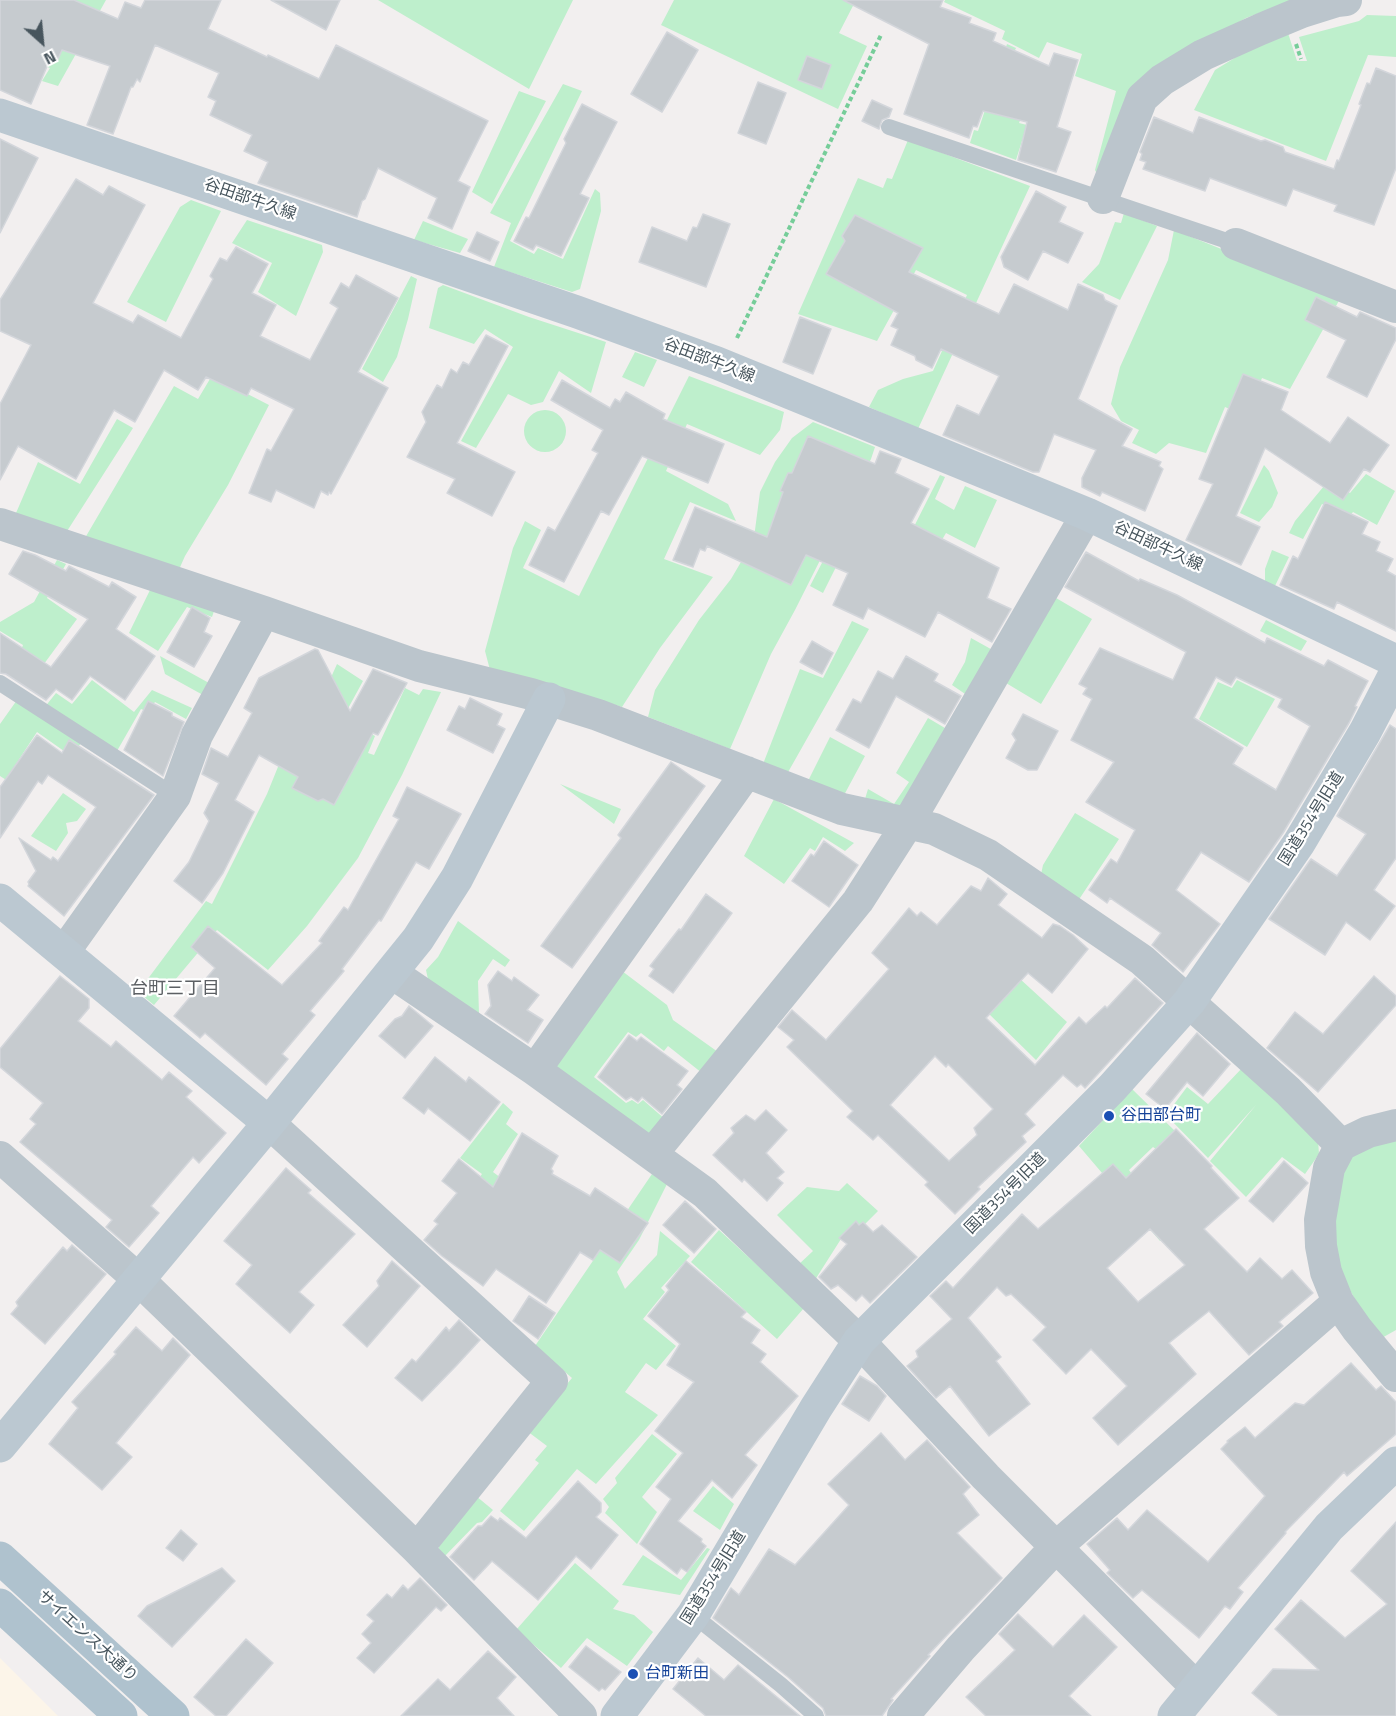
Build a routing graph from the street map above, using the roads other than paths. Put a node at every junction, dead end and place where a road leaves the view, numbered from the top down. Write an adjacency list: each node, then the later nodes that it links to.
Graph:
1 (1346, 0): 4 (street)
2 (0, 115): 7 (street, 谷田部牛久線)
3 (889, 127): 4 (lane)
4 (1103, 198): 5 (lane)
5 (1236, 244): 6 (street)
6 (1396, 307)
7 (1087, 514): 10 (street, 谷田部牛久線); 16 (street)
8 (4, 534): 9 (street)
9 (264, 612): 13 (street); 15 (street)
10 (1396, 661)
11 (1396, 672): 20 (street, 国道354号旧道)
12 (0, 683): 15 (lane)
13 (549, 699): 14 (street); 19 (street)
14 (747, 772): 16 (street); 21 (street)
15 (175, 796): 18 (street)
16 (908, 823): 20 (street); 25 (street)
17 (0, 900): 18 (street)
18 (64, 952): 22 (street)
19 (392, 974): 21 (street); 22 (street)
20 (1189, 1002): 24 (street); 29 (street, 国道354号旧道)
21 (535, 1070): 25 (street)
22 (269, 1123): 27 (street); 34 (street)
23 (1396, 1125): 24 (street)
24 (1341, 1145): 28 (street)
25 (652, 1154): 29 (street)
26 (0, 1157): 27 (street)
27 (138, 1279): 31 (street); 34 (street)
28 (1338, 1302): 30 (street); 33 (street)
29 (859, 1341): 33 (street); 37 (street, 国道354号旧道)
30 (1396, 1376)
31 (0, 1446)
32 (1396, 1463): 38 (street)
33 (1056, 1547): 38 (street); 44 (street)
34 (417, 1549): 41 (street)
35 (0, 1558): 40 (main road, サイエンス大通り)
36 (0, 1605): 39 (main road)
37 (693, 1615): 42 (street, 国道354号旧道); 43 (lane)
38 (1196, 1687): 45 (street)
39 (121, 1716)
40 (173, 1716)
41 (581, 1716)
42 (616, 1716)
43 (816, 1716)
44 (903, 1716)
45 (1174, 1716)

